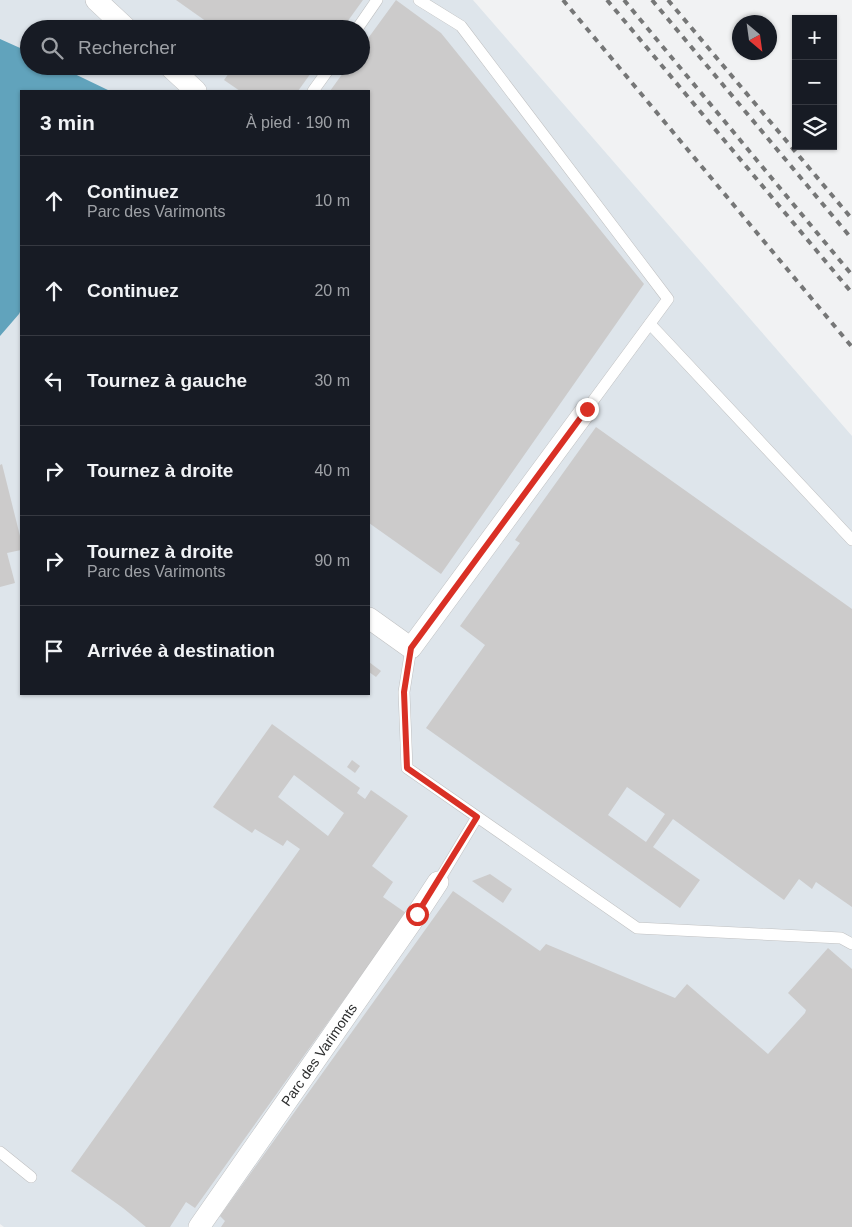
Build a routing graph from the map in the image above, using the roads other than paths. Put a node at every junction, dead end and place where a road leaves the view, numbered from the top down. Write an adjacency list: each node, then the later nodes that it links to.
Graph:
1 (96, 0): 4 (street)
2 (378, 0): 5 (lane)
3 (419, 0): 10 (lane)
4 (117, 20)
5 (364, 20)
6 (179, 75): 8 (street)
7 (325, 75): 9 (lane)
8 (195, 90)
9 (314, 90)
10 (650, 324): 11 (lane); 12 (lane)
11 (587, 409): 14 (street)
12 (852, 540)
13 (370, 619): 14 (street)
14 (411, 648): 15 (lane)
15 (477, 817): 16 (lane); 17 (lane)
16 (438, 882): 20 (street, Parc des Varimonts)
17 (852, 944)
18 (0, 1152): 19 (lane)
19 (31, 1177)
20 (199, 1227)

